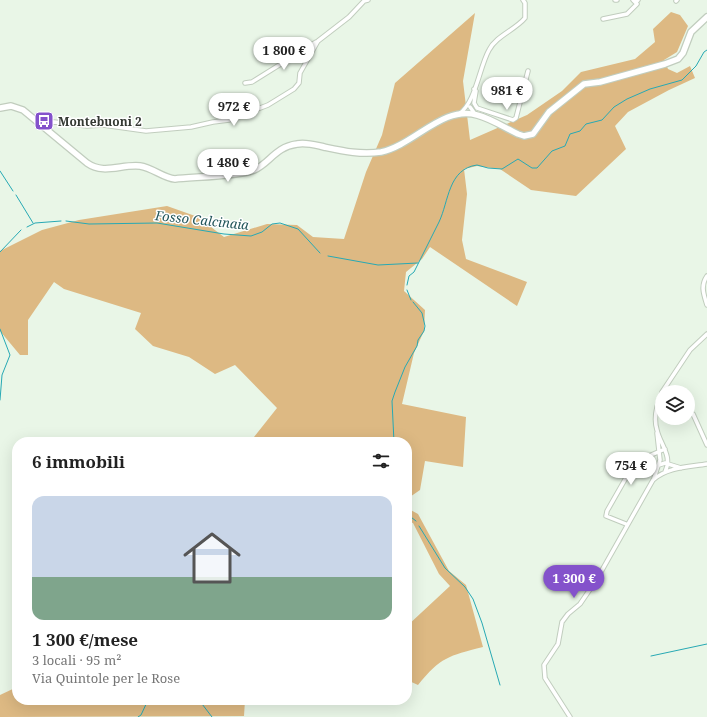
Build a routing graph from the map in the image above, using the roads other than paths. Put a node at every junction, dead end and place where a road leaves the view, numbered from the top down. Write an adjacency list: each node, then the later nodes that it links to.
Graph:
1 (368, 0): 6 (street)
2 (523, 0): 9 (street)
3 (633, 0): 5 (street)
4 (707, 17): 16 (main road)
5 (603, 19)
6 (318, 41): 8 (street); 17 (street)
7 (528, 71): 15 (street)
8 (245, 83)
9 (474, 89): 10 (street); 15 (street)
10 (468, 105): 12 (street); 13 (street); 14 (street)
11 (0, 108): 17 (main road)
12 (468, 114): 13 (main road); 14 (main road)
13 (475, 114): 16 (main road)
14 (458, 115): 17 (main road)
15 (497, 116): 16 (street)
16 (495, 122)
17 (43, 126)
18 (707, 276): 19 (street)
19 (707, 305)
20 (707, 334): 21 (street)
21 (667, 385)
22 (695, 418): 25 (street)
23 (656, 425): 24 (street)
24 (657, 432): 26 (street); 27 (street)
25 (707, 445)
26 (665, 449): 27 (street); 28 (street)
27 (660, 451): 30 (street); 34 (street)
28 (667, 463): 30 (street); 31 (street); 32 (street)
29 (707, 464): 31 (street)
30 (659, 465): 32 (street); 33 (street)
31 (681, 468): 32 (street)
32 (665, 472): 33 (street)
33 (653, 480): 34 (street)
34 (626, 524): 35 (street)
35 (570, 717)

